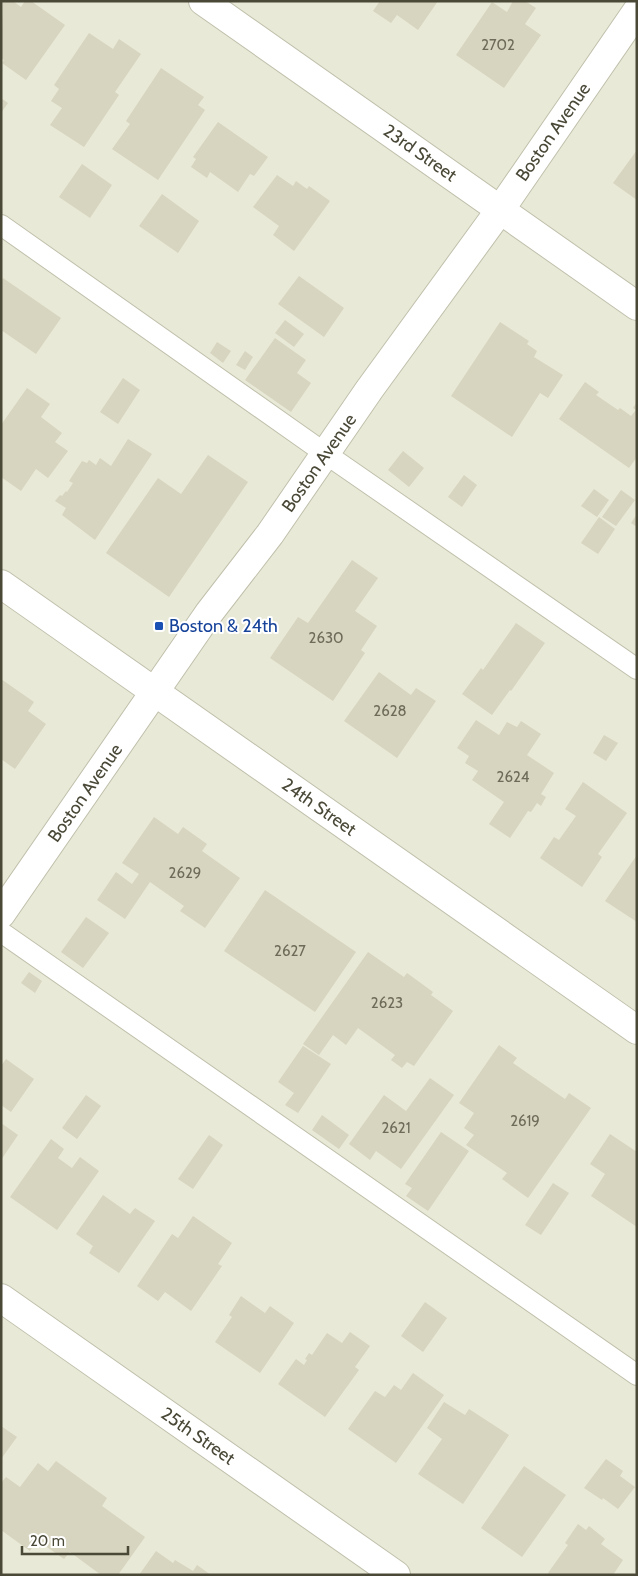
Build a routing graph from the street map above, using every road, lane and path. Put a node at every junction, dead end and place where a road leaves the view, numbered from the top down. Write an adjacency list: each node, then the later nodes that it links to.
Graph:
1 (203, 1): 3 (street, 23rd Street)
2 (637, 11): 3 (street, Boston Avenue)
3 (500, 210): 5 (street, 23rd Street); 6 (street, Boston Avenue)
4 (1, 224): 6 (lane)
5 (637, 306)
6 (326, 454): 8 (lane); 9 (street, Boston Avenue)
7 (1, 584): 9 (street, 24th Street)
8 (637, 669)
9 (155, 692): 10 (street, Boston Avenue); 12 (street, 24th Street)
10 (1, 914)
11 (1, 932): 14 (lane)
12 (637, 1030)
13 (1, 1298): 15 (street, 25th Street)
14 (637, 1375)
15 (396, 1575)

